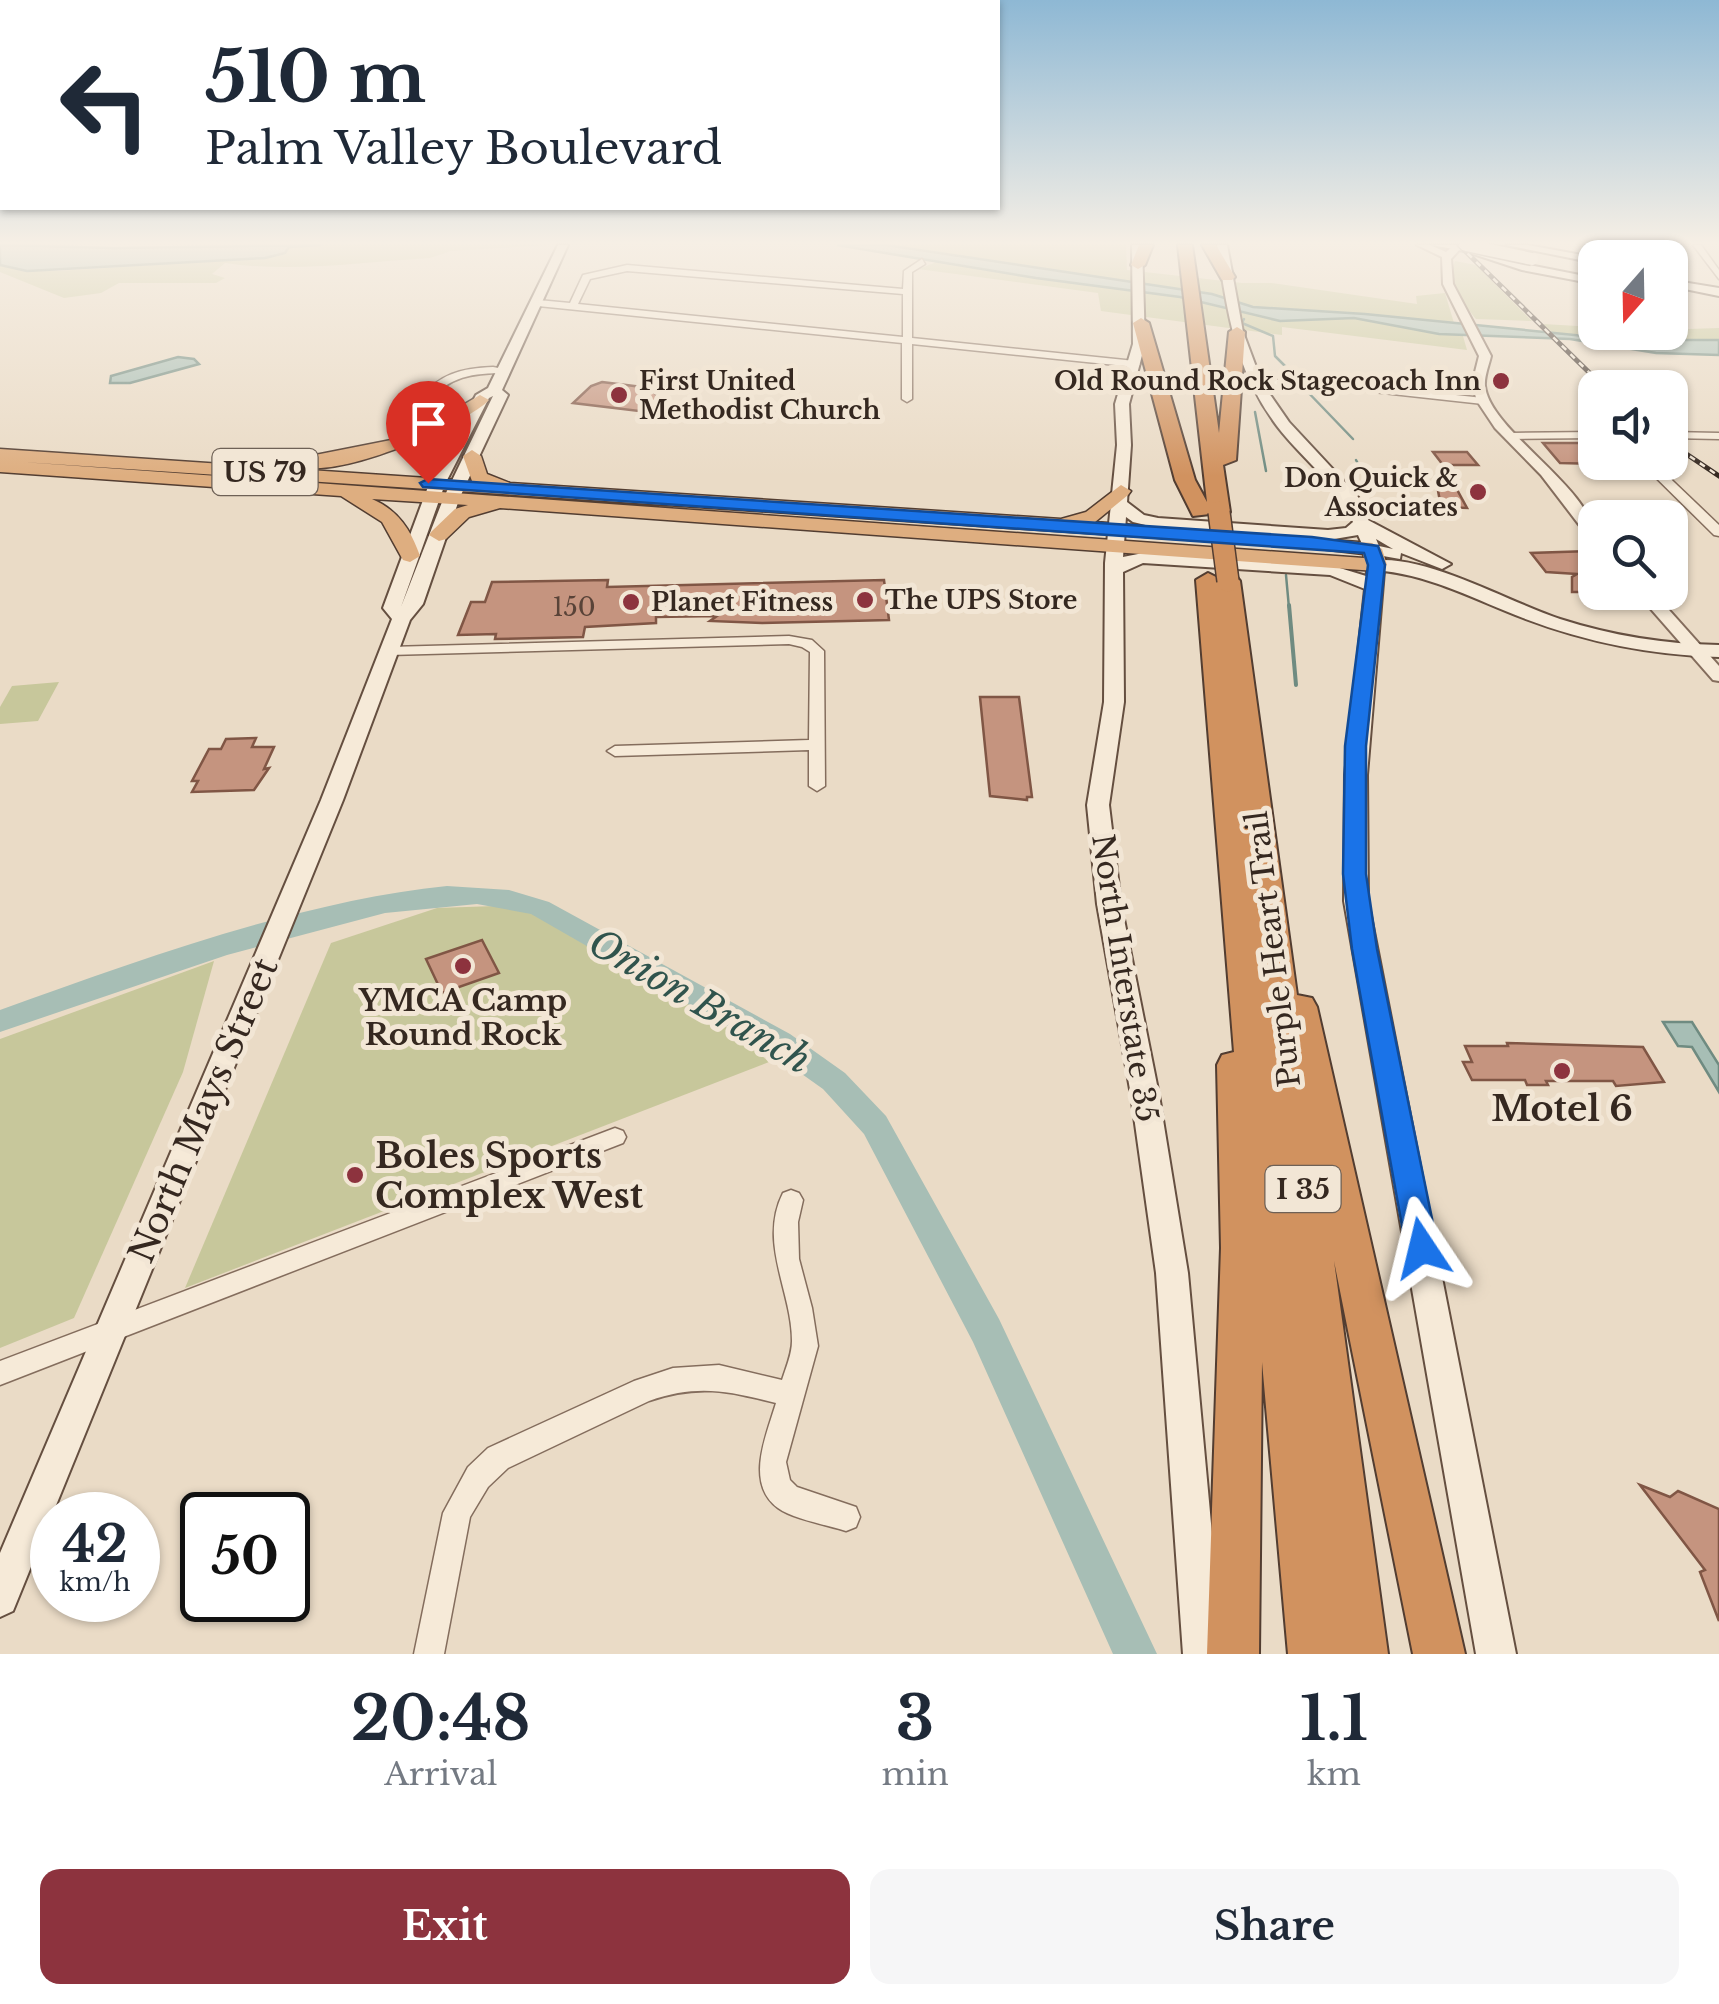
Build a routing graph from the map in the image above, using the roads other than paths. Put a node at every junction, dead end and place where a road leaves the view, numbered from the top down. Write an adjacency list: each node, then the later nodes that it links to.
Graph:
1 (529, 322): 12 (main road, North Mays Street)
2 (732, 322): 10 (street)
3 (909, 322): 10 (street)
4 (1140, 322): 11 (main road, North Interstate 35)
5 (1140, 322): 32 (highway)
6 (1188, 322): 32 (highway, Purple Heart Trail / I 35)
7 (1236, 322): 9 (main road)
8 (1469, 322): 17 (street)
9 (1237, 330): 13 (main road); 32 (highway)
10 (908, 340): 11 (street); 15 (street)
11 (1135, 364): 30 (main road, North Interstate 35)
12 (505, 370): 14 (main road, North Mays Street); 16 (street)
13 (1255, 383): 17 (street); 35 (main road)
14 (487, 396): 23 (main road, North Mays Street); 24 (highway); 28 (main road, North Mays Street)
15 (907, 399)
16 (424, 400)
17 (1483, 400): 19 (street)
18 (1688, 435): 21 (street)
19 (1512, 436): 20 (street); 34 (street)
20 (1578, 436)
21 (1719, 436)
22 (0, 455): 24 (highway, US 79)
23 (472, 456): 28 (main road, North Mays Street); 29 (highway)
24 (172, 465): 28 (highway, US 79)
25 (0, 466): 27 (highway, US 79)
26 (1665, 480): 37 (street)
27 (264, 485): 28 (highway, US 79); 40 (highway)
28 (445, 490): 29 (highway, US 79); 31 (highway, US 79); 38 (main road, North Mays Street); 40 (main road, North Mays Street)
29 (538, 490): 33 (highway, US 79)
30 (1121, 498): 35 (main road); 36 (highway); 39 (main road, North Interstate 35)
31 (508, 502): 33 (highway, US 79); 38 (highway)
32 (1210, 511): 44 (highway, Purple Heart Trail / I 35, bridge)
33 (757, 513): 36 (highway, US 79); 39 (highway, US 79)
34 (1578, 514)
35 (1362, 523): 41 (main road); 43 (main road)
36 (1047, 525): 39 (highway, US 79)
37 (1719, 532)
38 (439, 535): 46 (main road, North Mays Street)
39 (1118, 538): 41 (highway, US 79); 41 (highway, US 79); 42 (main road, North Interstate 35)
40 (410, 556): 46 (main road, North Mays Street)
41 (1374, 567): 42 (main road); 43 (main road); 69 (main road)
42 (1114, 570): 64 (main road, North Interstate 35)
43 (1461, 577): 48 (main road)
44 (1218, 580): 51 (highway, Purple Heart Trail / I 35); 55 (highway, Purple Heart Trail / I 35)
45 (1660, 610): 48 (street)
46 (401, 619): 47 (main road, North Mays Street)
47 (389, 651): 52 (street); 58 (main road, North Mays Street)
48 (1697, 651): 49 (main road); 50 (street)
49 (1719, 651)
50 (1719, 676)
51 (1245, 724): 67 (highway, Purple Heart Trail / I 35); 68 (highway)
52 (817, 745): 53 (street); 54 (street)
53 (615, 751)
54 (817, 786)
55 (1225, 793): 65 (highway); 66 (highway, Purple Heart Trail / I 35)
56 (615, 1137): 58 (street)
57 (791, 1200): 60 (street)
58 (110, 1331): 59 (street); 62 (main road, North Mays Street)
59 (0, 1373)
60 (792, 1394): 61 (street); 63 (street)
61 (846, 1517)
62 (0, 1598)
63 (430, 1654)
64 (1203, 1654)
65 (1232, 1654)
66 (1314, 1654)
67 (1362, 1654)
68 (1439, 1654)
69 (1496, 1654)

